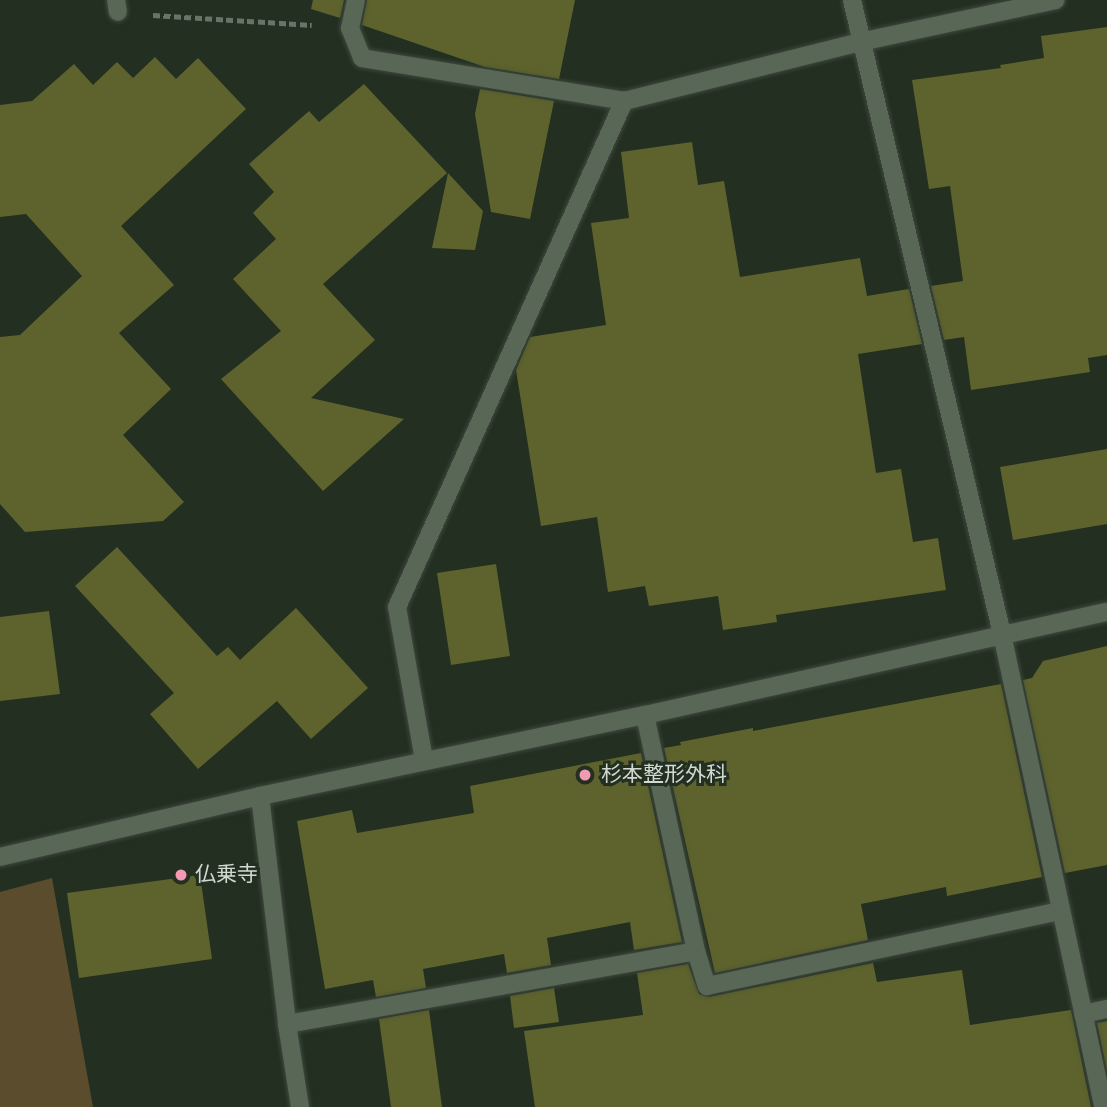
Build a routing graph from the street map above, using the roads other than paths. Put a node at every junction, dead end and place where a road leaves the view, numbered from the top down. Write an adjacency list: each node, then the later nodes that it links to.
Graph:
1 (356, 0): 5 (street)
2 (852, 0): 4 (street)
3 (1056, 0): 4 (street)
4 (860, 42): 5 (street); 7 (street)
5 (624, 101): 9 (street)
6 (1107, 612): 7 (street)
7 (1002, 634): 8 (street); 12 (street)
8 (645, 715): 9 (street); 13 (street)
9 (424, 761): 10 (street)
10 (261, 796): 11 (street); 16 (street)
11 (0, 858)
12 (1061, 911): 13 (street); 15 (street)
13 (696, 951): 16 (street)
14 (1107, 1009): 15 (street)
15 (1083, 1014): 18 (street)
16 (287, 1024): 17 (street)
17 (300, 1107)
18 (1103, 1107)

